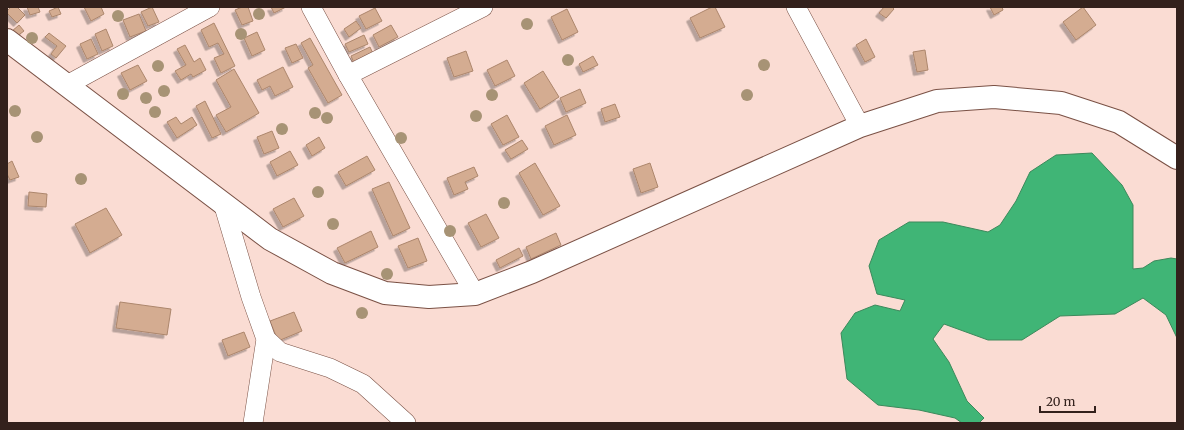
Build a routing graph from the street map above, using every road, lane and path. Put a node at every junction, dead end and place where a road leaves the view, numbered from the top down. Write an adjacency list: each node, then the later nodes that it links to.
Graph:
1 (210, 7): 7 (street)
2 (311, 7): 6 (street)
3 (483, 7): 6 (street)
4 (796, 7): 8 (street)
5 (7, 40): 7 (main road)
6 (348, 75): 11 (street)
7 (67, 85): 10 (main road)
8 (860, 126): 9 (main road); 11 (main road)
9 (1177, 158)
10 (223, 203): 11 (main road); 12 (street)
11 (475, 294)
12 (266, 339): 13 (street); 14 (street)
13 (253, 423)
14 (406, 423)

